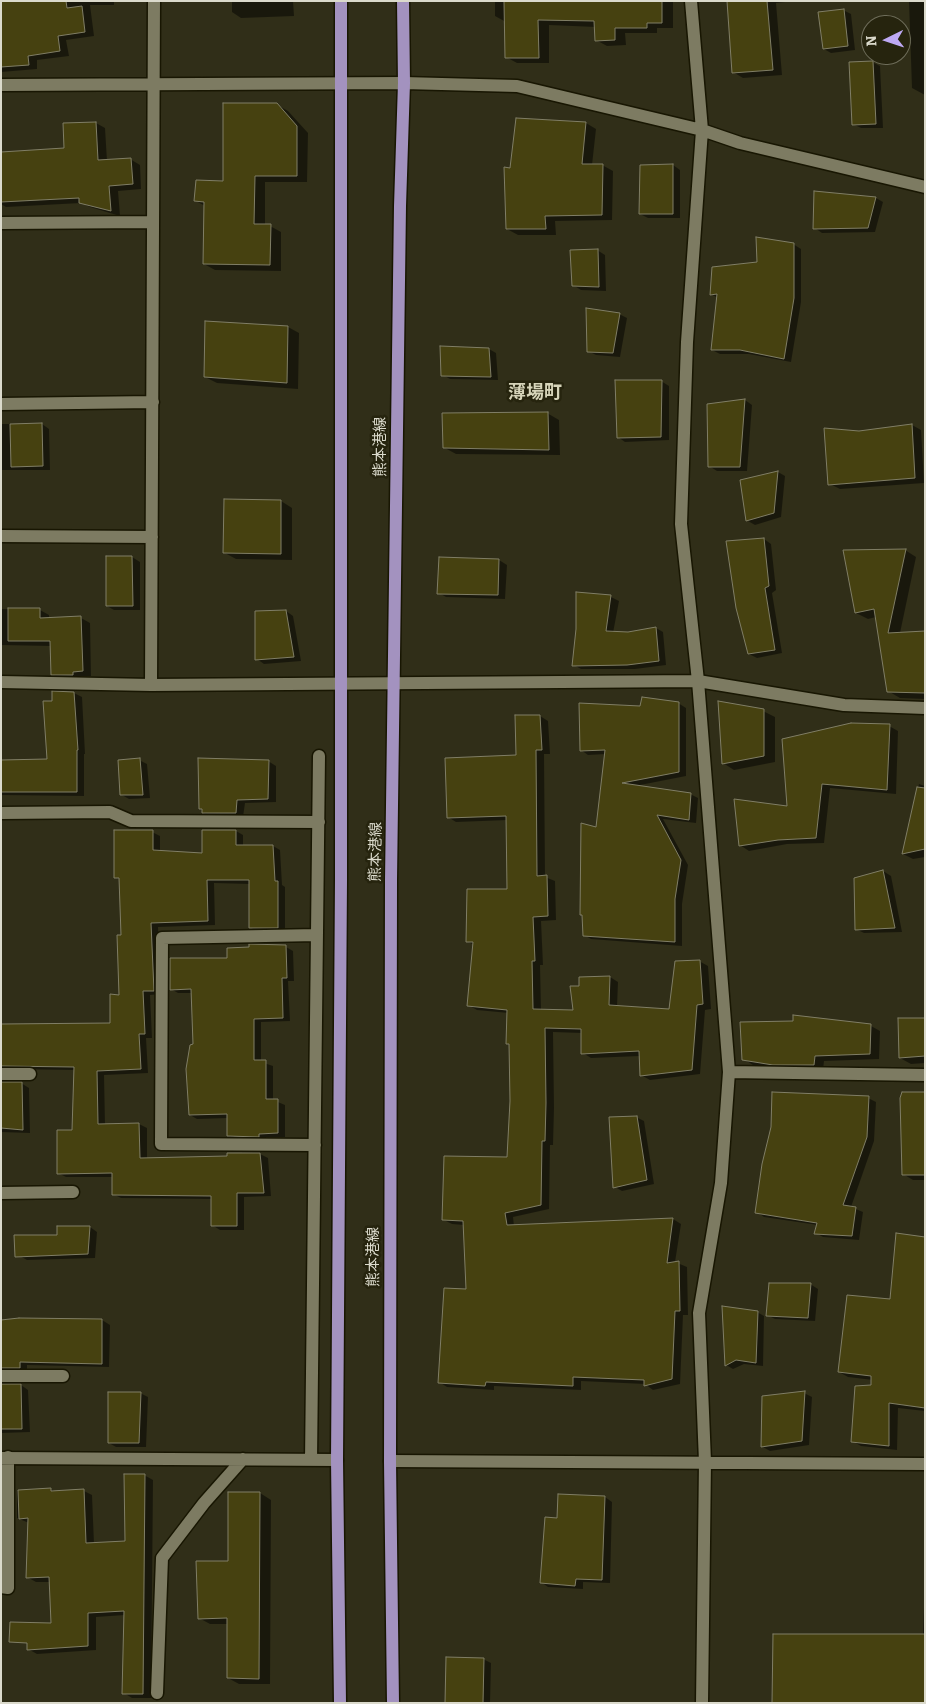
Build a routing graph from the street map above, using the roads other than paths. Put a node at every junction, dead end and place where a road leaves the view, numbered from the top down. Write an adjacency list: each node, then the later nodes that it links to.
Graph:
1 (154, 1): 6 (street)
2 (341, 1): 7 (main road)
3 (403, 1): 5 (main road, 熊本港線)
4 (691, 1): 9 (street)
5 (404, 82): 7 (street); 9 (street); 19 (main road, 熊本港線)
6 (153, 83): 7 (street); 8 (street); 11 (street)
7 (340, 84): 20 (main road)
8 (1, 85)
9 (702, 130): 10 (street); 17 (street)
10 (925, 187)
11 (153, 222): 12 (street); 13 (street)
12 (1, 224)
13 (153, 402): 14 (street); 16 (street)
14 (1, 404)
15 (1, 536): 16 (street)
16 (152, 537): 21 (street)
17 (698, 680): 19 (street); 22 (street); 27 (street)
18 (1, 682): 21 (street)
19 (396, 682): 20 (street); 40 (main road, 熊本港線)
20 (340, 683): 21 (street); 39 (main road)
21 (151, 685)
22 (925, 708)
23 (319, 756): 25 (street)
24 (1, 813): 25 (street)
25 (318, 822): 26 (street)
26 (317, 935): 31 (street); 31 (street)
27 (729, 1072): 30 (street); 41 (street)
28 (1, 1074): 29 (street)
29 (30, 1074)
30 (925, 1076)
31 (315, 1145): 38 (street)
32 (73, 1192): 33 (street)
33 (1, 1193)
34 (1, 1376): 35 (street)
35 (63, 1376)
36 (5, 1458): 37 (street); 43 (street)
37 (243, 1459): 38 (street); 44 (street)
38 (311, 1460): 39 (street)
39 (337, 1460): 45 (main road)
40 (390, 1461): 41 (street); 46 (main road, 熊本港線)
41 (705, 1462): 42 (street); 47 (street)
42 (925, 1464)
43 (1, 1588)
44 (157, 1693)
45 (340, 1703)
46 (392, 1703)
47 (702, 1703)

